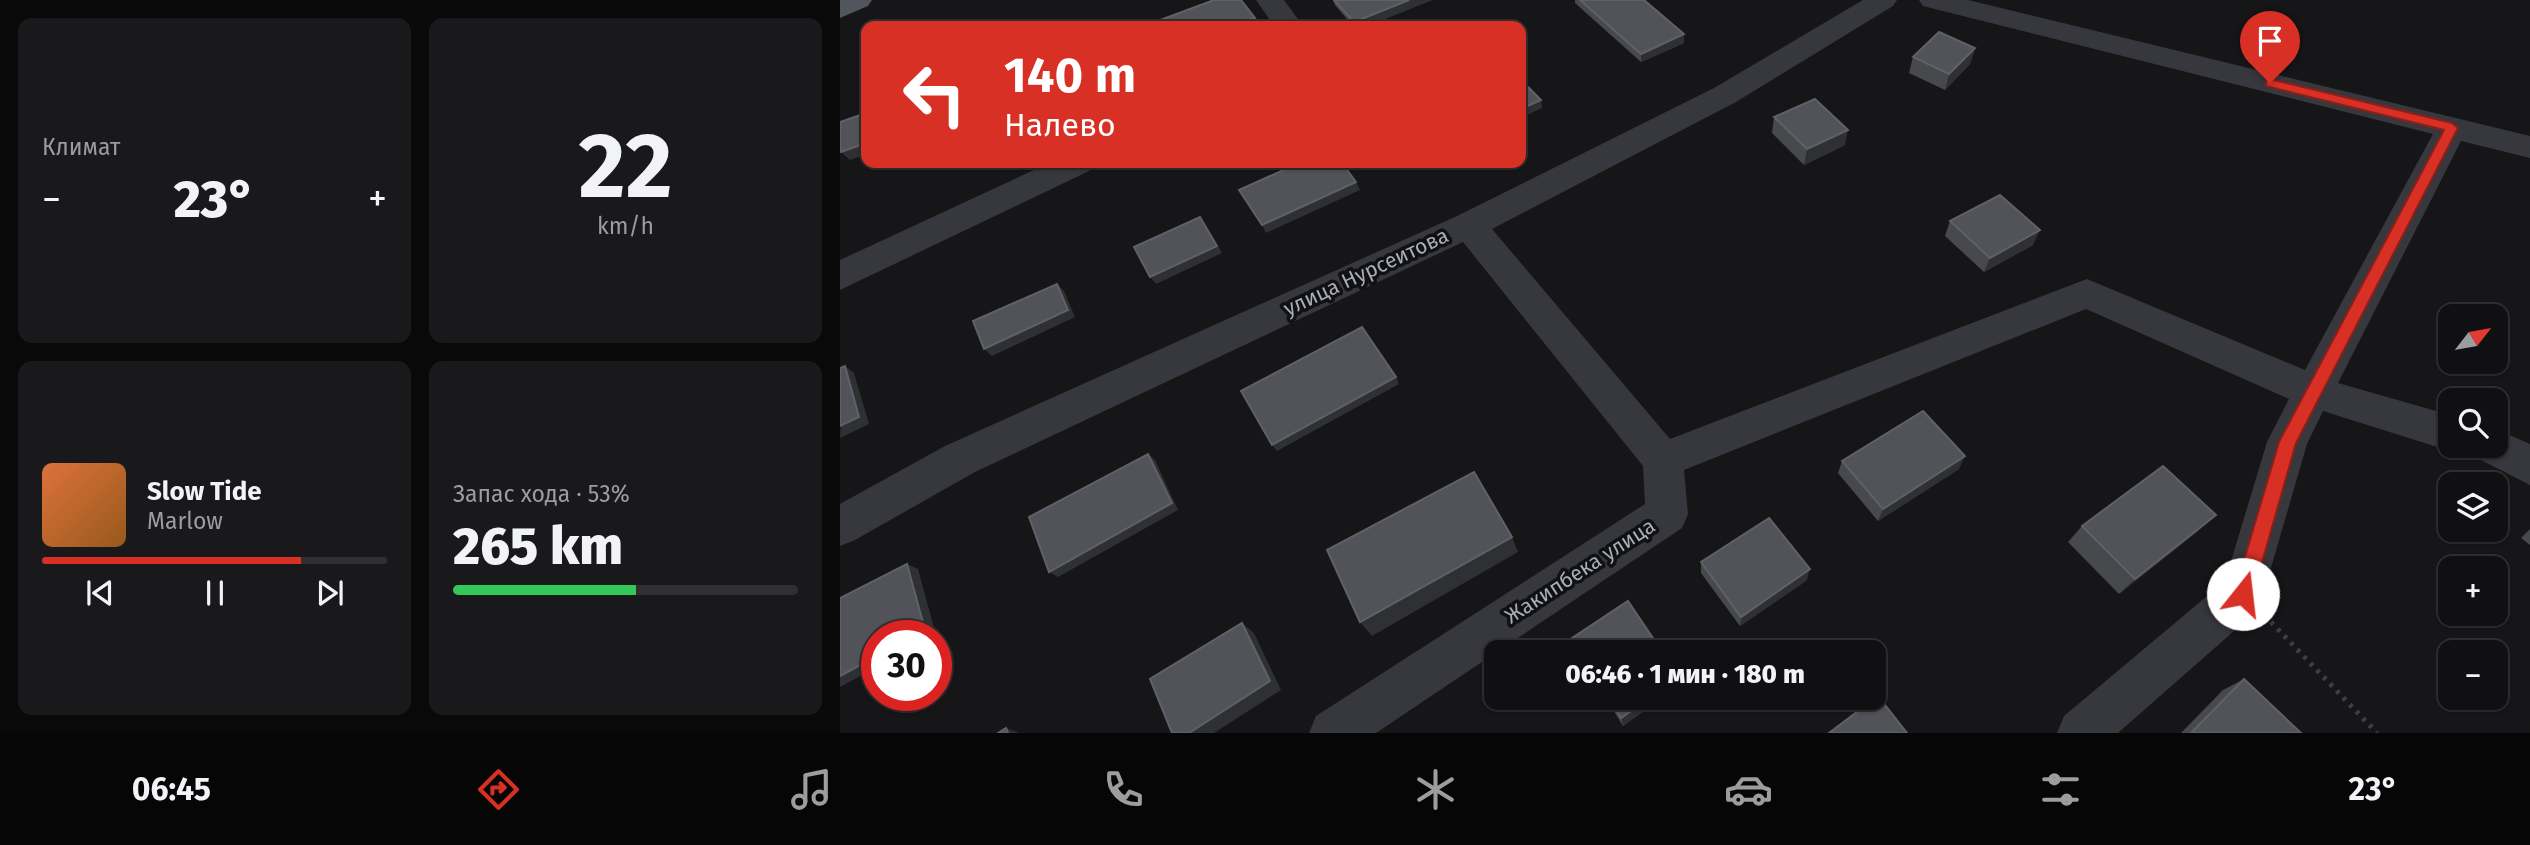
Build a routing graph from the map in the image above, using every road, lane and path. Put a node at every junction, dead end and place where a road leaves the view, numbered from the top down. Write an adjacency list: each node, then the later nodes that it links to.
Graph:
1 (859, 0): 5 (main road)
2 (1270, 0): 6 (street)
3 (1883, 0): 10 (street, улица Нурсеитова)
4 (1933, 0): 7 (street)
5 (840, 9)
6 (1285, 21)
7 (2452, 128): 8 (street); 12 (street)
8 (2530, 147)
9 (1067, 168): 11 (street)
10 (1469, 225): 15 (street); 17 (street, улица Нурсеитова)
11 (840, 276)
12 (2314, 392): 13 (street); 15 (street); 18 (street)
13 (2438, 429)
14 (2508, 452): 16 (street)
15 (1663, 460): 19 (street, Жакипбека улица)
16 (2530, 467)
17 (840, 526)
18 (2243, 594): 20 (street); 21 (path)
19 (1333, 733)
20 (2081, 733)
21 (2377, 733)

